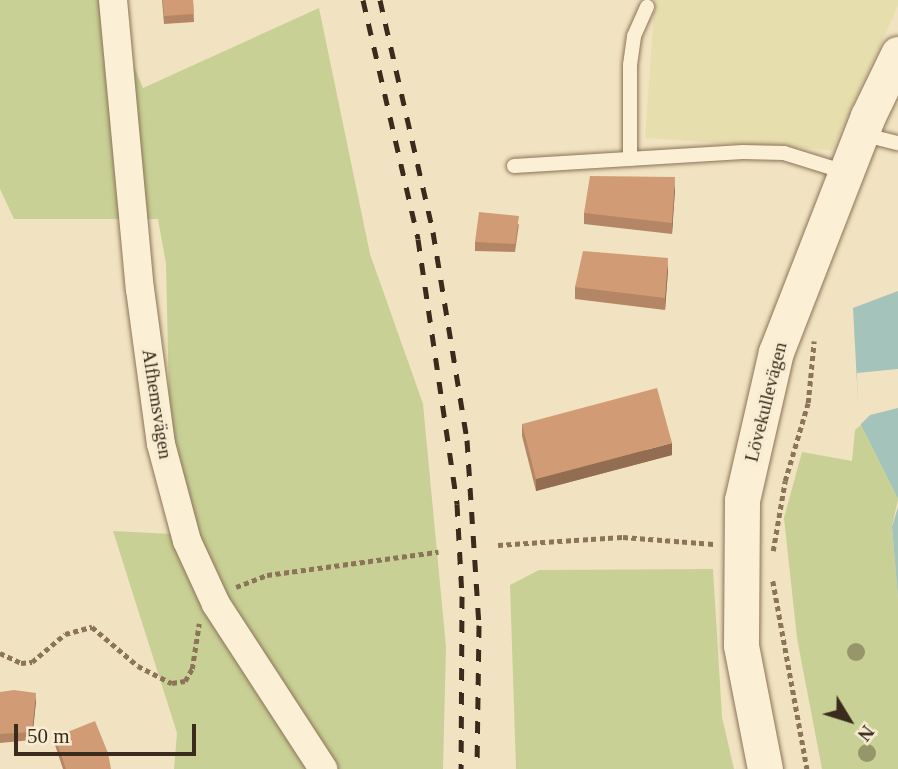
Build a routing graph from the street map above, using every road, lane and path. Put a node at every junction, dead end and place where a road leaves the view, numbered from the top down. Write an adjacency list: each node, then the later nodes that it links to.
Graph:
1 (113, 0): 14 (street, Alfhemsvägen)
2 (648, 7): 6 (lane)
3 (898, 54): 4 (street, Lövekullevägen)
4 (861, 134): 5 (lane); 8 (street, Lövekullevägen)
5 (898, 143)
6 (630, 159): 7 (lane); 8 (lane)
7 (514, 166)
8 (846, 172): 11 (street, Lövekullevägen)
9 (814, 337): 12 (path)
10 (498, 545): 11 (path)
11 (738, 545): 15 (street, Lövekullevägen)
12 (773, 561)
13 (773, 571): 16 (path)
14 (323, 769)
15 (765, 769)
16 (807, 769)

